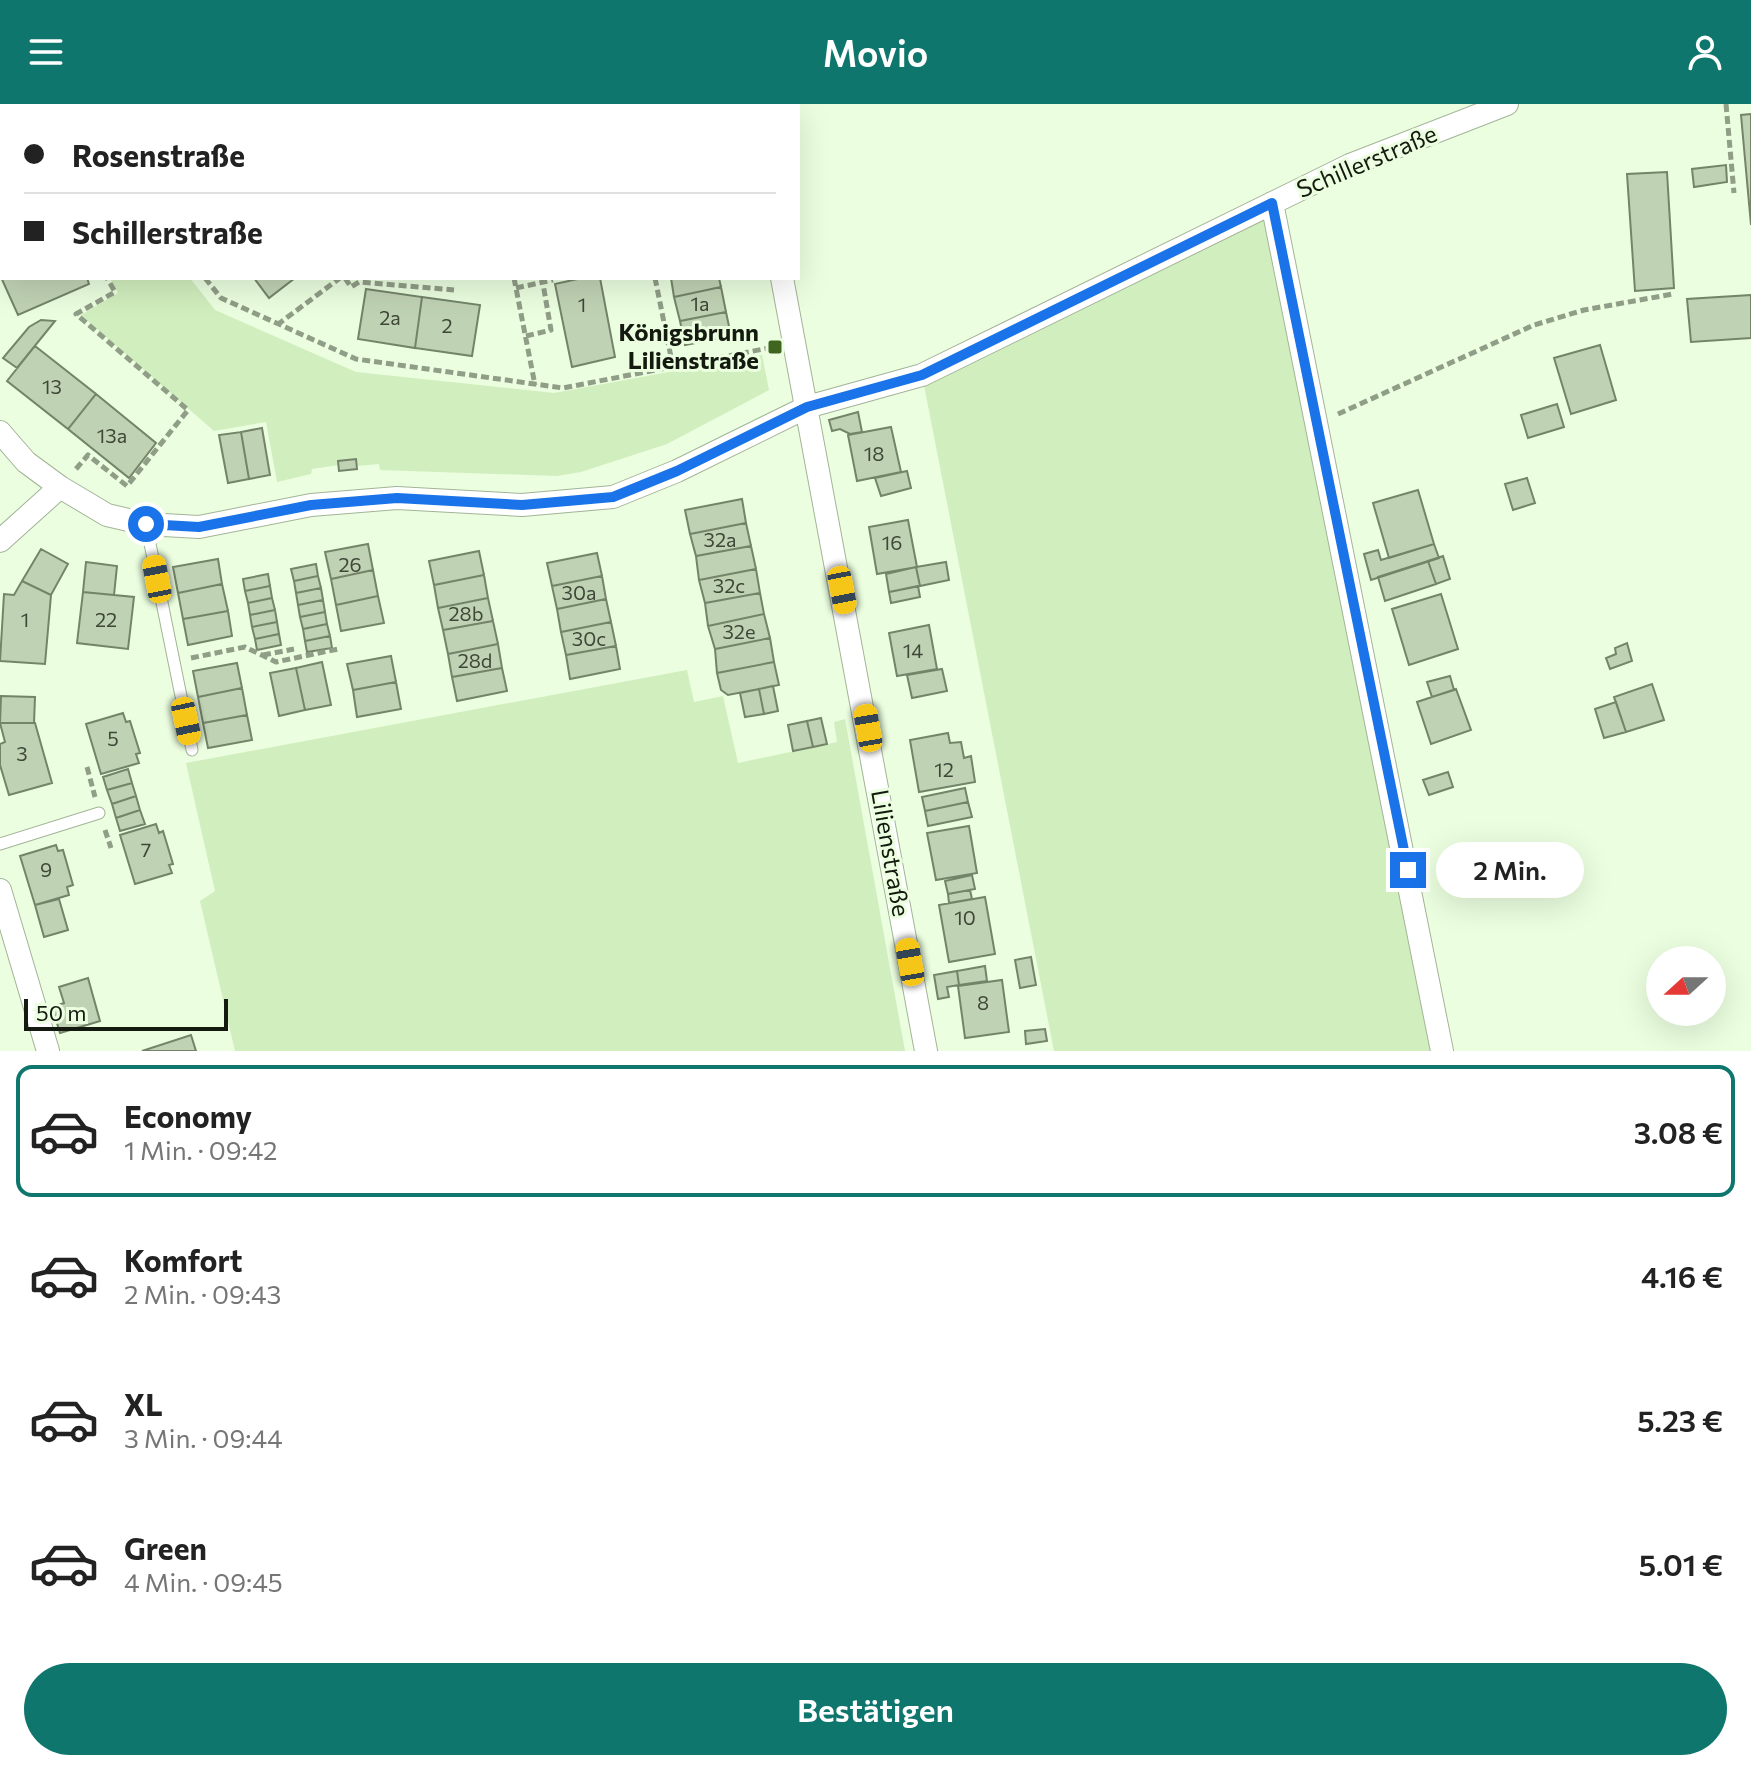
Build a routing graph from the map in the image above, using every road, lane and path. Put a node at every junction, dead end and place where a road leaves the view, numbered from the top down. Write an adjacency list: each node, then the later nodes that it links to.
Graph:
1 (1507, 104): 4 (street, Schillerstraße)
2 (1726, 104): 3 (path)
3 (1734, 193)
4 (1272, 203): 22 (street, Schillerstraße); 23 (street, Schillerstraße)
5 (108, 280): 25 (path)
6 (207, 280): 17 (path)
7 (340, 280): 17 (path)
8 (345, 280): 15 (path)
9 (514, 280): 14 (path)
10 (542, 280): 11 (path); 14 (path); 18 (path)
11 (553, 280)
12 (655, 280): 20 (path)
13 (782, 280): 19 (street, Lilienstraße)
14 (516, 288): 18 (path)
15 (454, 290)
16 (1673, 294): 23 (path)
17 (277, 325): 21 (path)
18 (526, 336): 21 (path)
19 (795, 343): 20 (path); 22 (street, Lilienstraße)
20 (673, 367): 21 (path)
21 (535, 385)
22 (807, 407): 26 (street, Schillerstraße); 37 (street, Lilienstraße)
23 (1318, 422): 38 (street, Schillerstraße)
24 (0, 432): 25 (street, Schillerstraße)
25 (60, 487): 26 (street, Schillerstraße); 27 (street)
26 (146, 524): 31 (lane)
27 (0, 541)
28 (294, 649): 30 (path)
29 (338, 649): 30 (path)
30 (262, 655): 31 (path)
31 (174, 661): 32 (lane)
32 (192, 750)
33 (99, 813): 34 (lane)
34 (0, 844)
35 (0, 890): 36 (street)
36 (48, 1051)
37 (926, 1051)
38 (1442, 1051)

